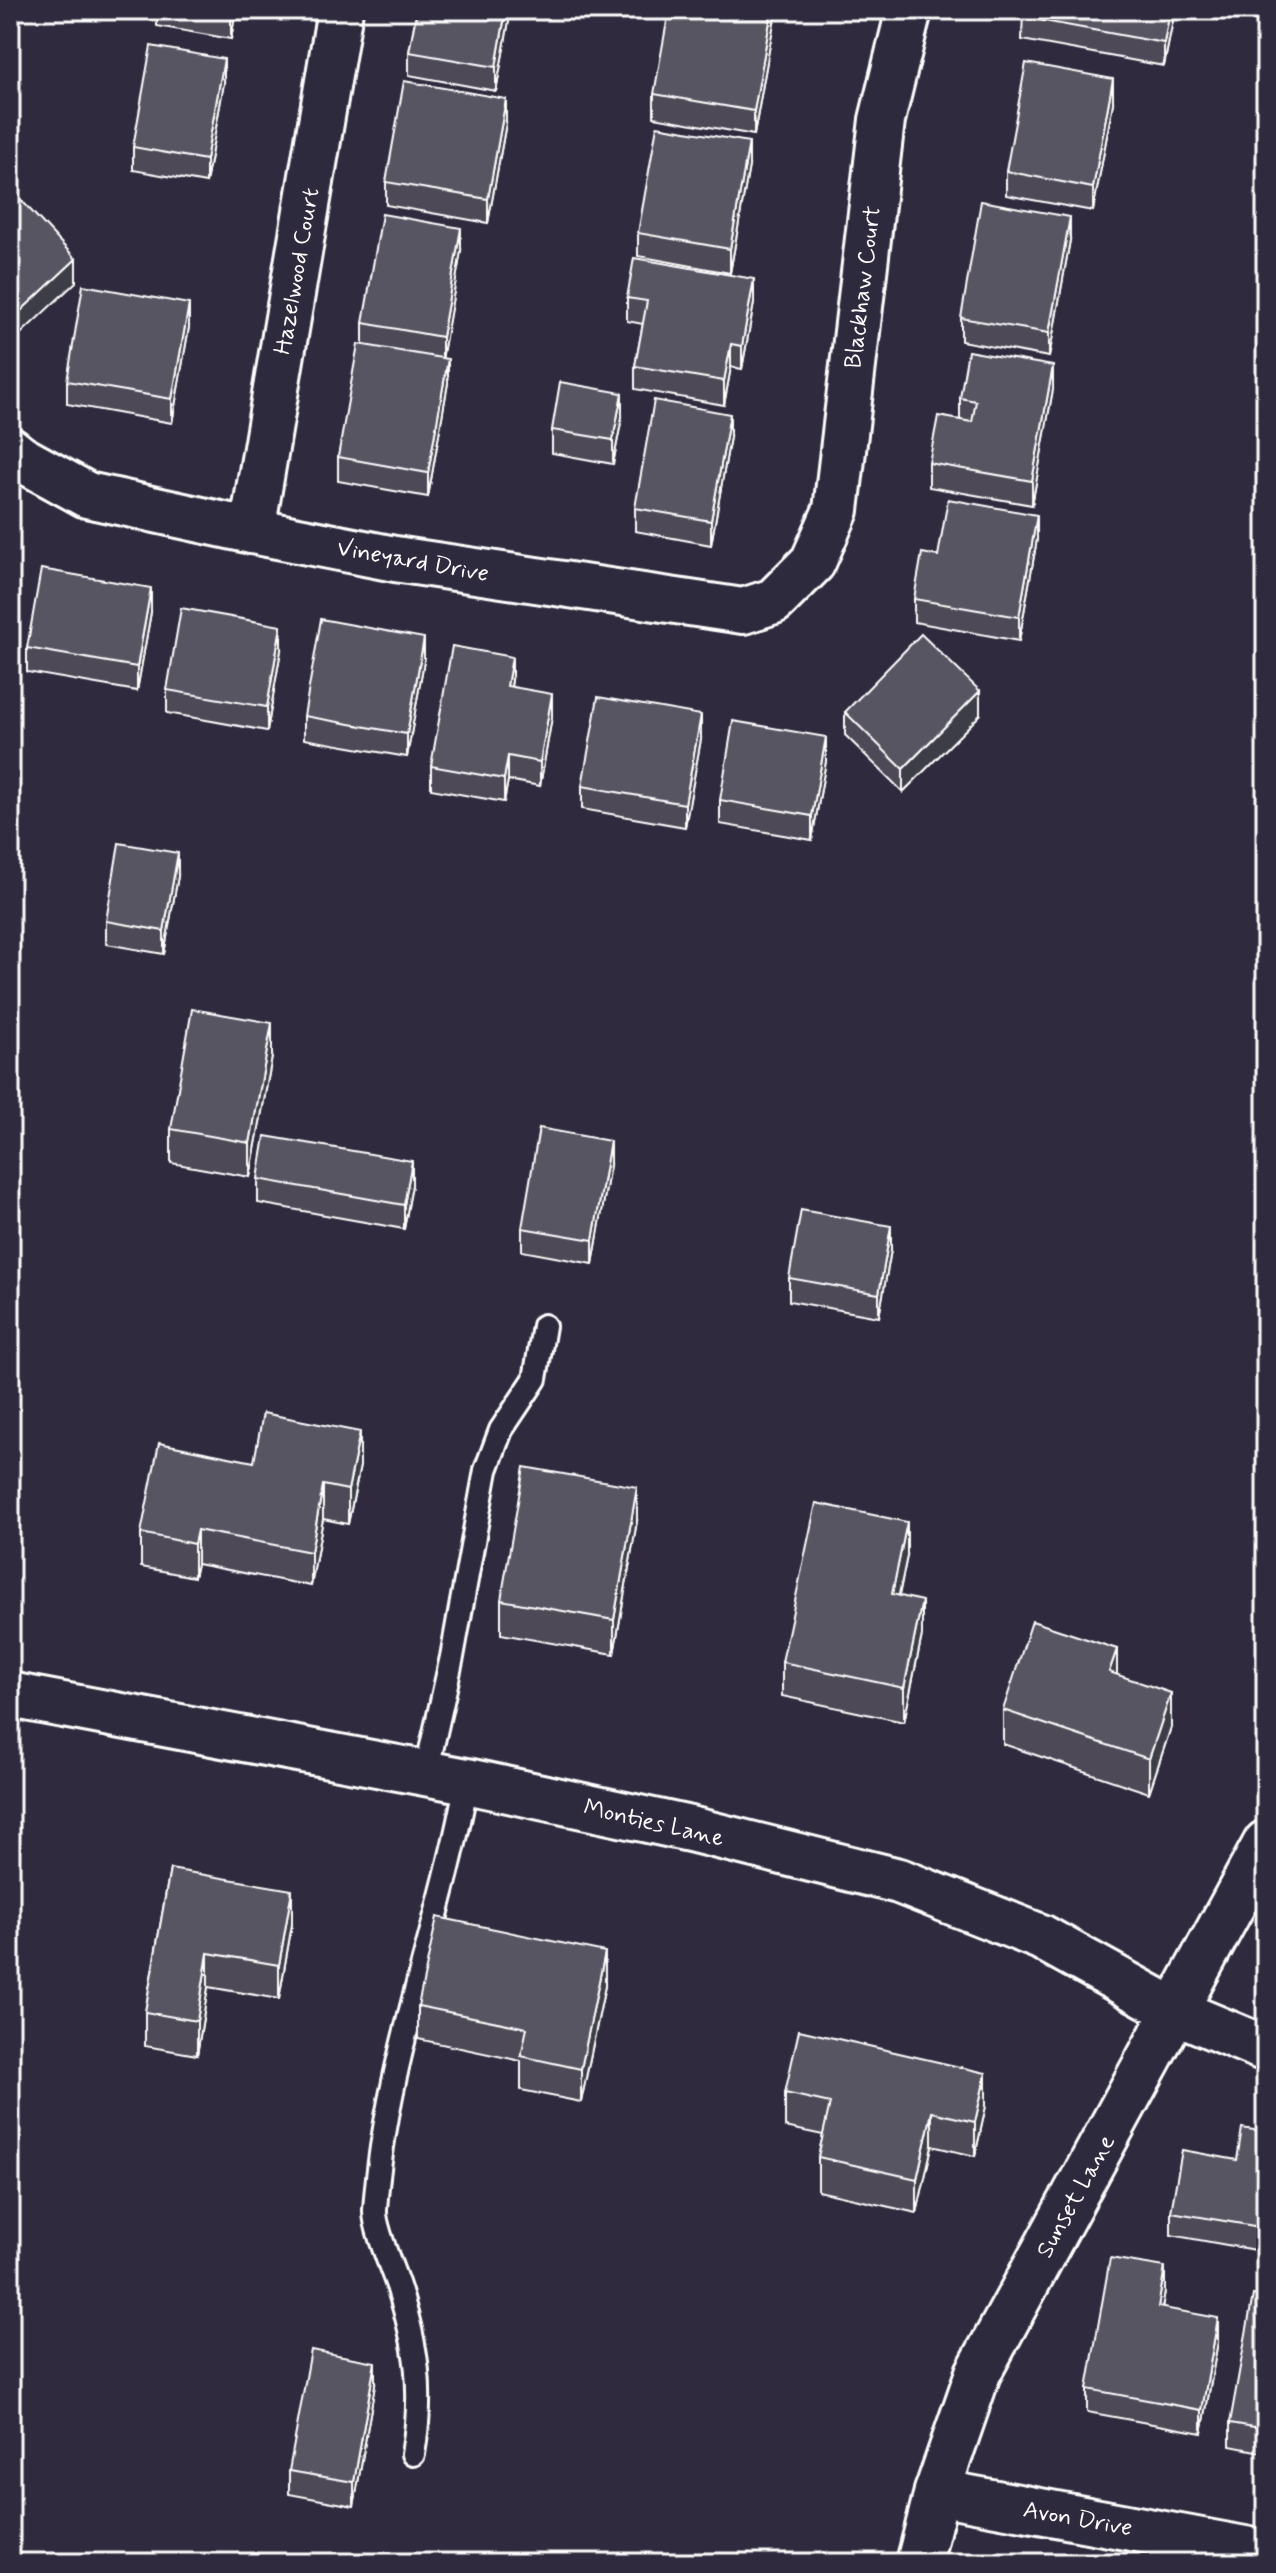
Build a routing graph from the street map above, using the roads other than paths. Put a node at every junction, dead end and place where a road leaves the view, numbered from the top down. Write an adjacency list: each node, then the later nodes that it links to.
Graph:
1 (340, 10): 4 (street, Hazelwood Court)
2 (909, 10): 5 (street, Blackhaw Court)
3 (10, 450): 4 (street, Vineyard Drive)
4 (252, 531): 5 (street, Vineyard Drive)
5 (813, 562)
6 (544, 1326): 8 (lane)
7 (10, 1695): 8 (street, Monties Lane)
8 (446, 1777): 10 (street, Monties Lane); 12 (lane)
9 (1266, 1843): 10 (street, Sunset Lane)
10 (1175, 2011): 11 (street, Monties Lane); 13 (street, Sunset Lane)
11 (1266, 2049)
12 (413, 2454)
13 (937, 2492): 14 (street, Avon Drive); 15 (street, Sunset Lane)
14 (1266, 2553)
15 (919, 2563)

